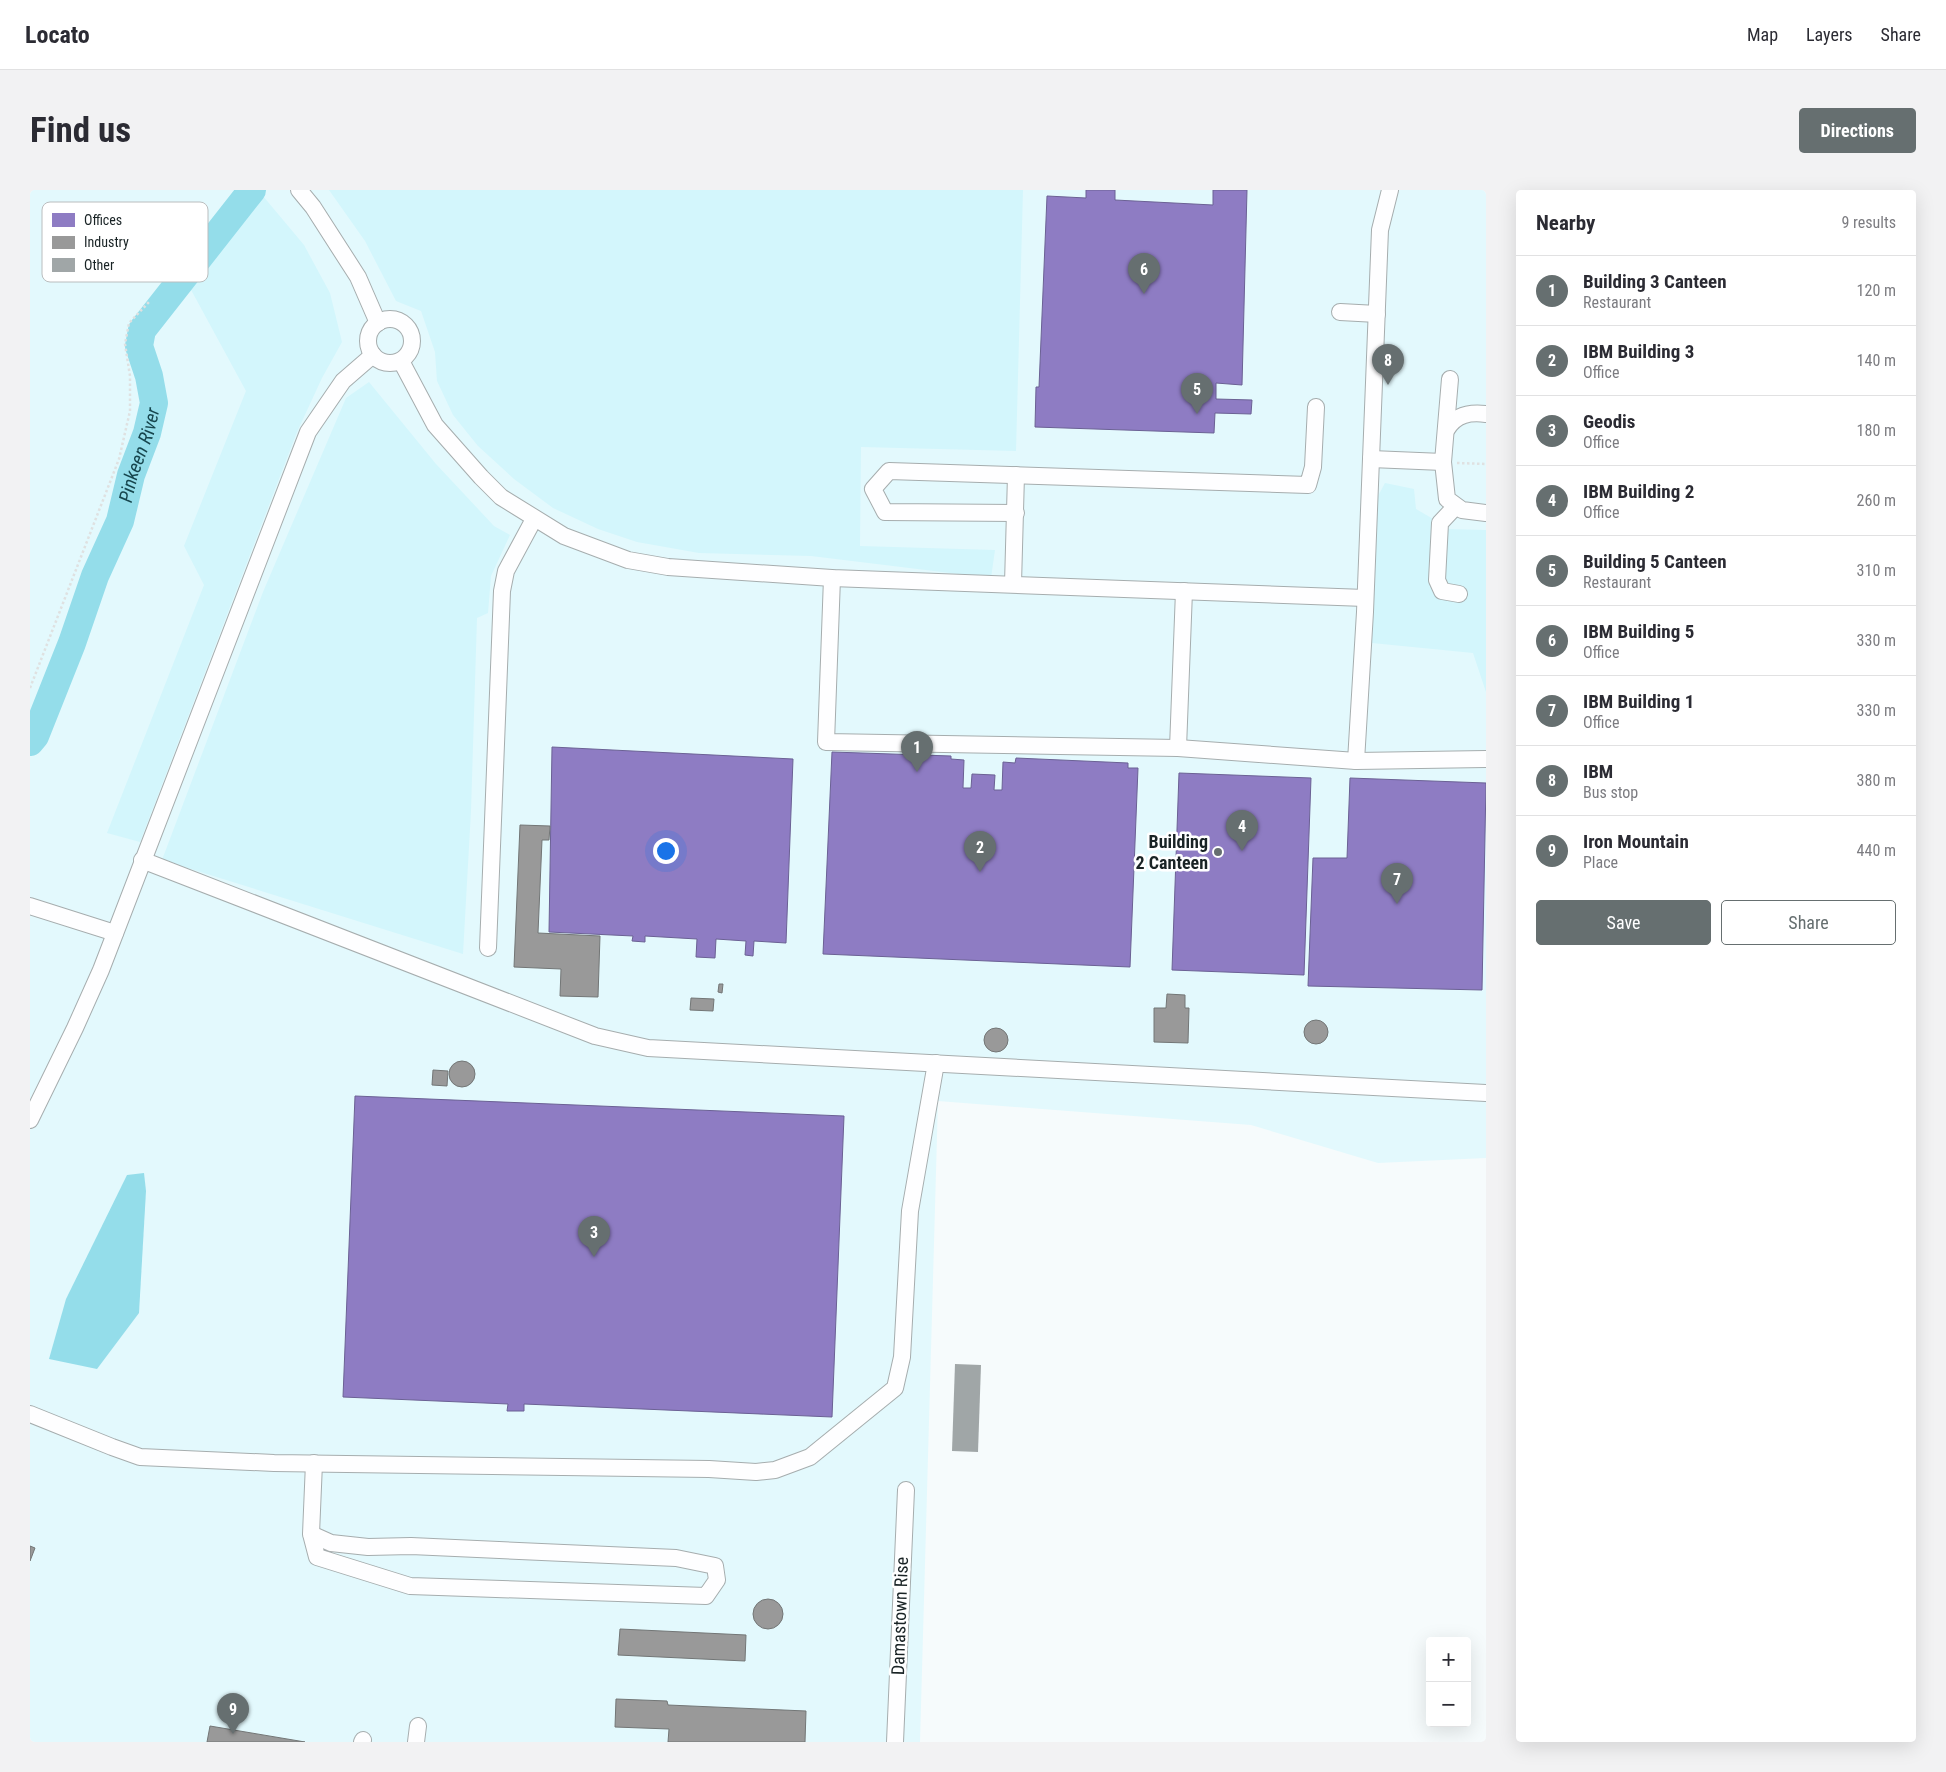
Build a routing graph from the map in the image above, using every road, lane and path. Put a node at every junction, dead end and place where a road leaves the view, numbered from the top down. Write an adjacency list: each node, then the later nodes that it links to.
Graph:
1 (299, 190): 6 (street)
2 (1390, 190): 5 (street)
3 (149, 302): 26 (path)
4 (1340, 312): 5 (street)
5 (1377, 314): 13 (street)
6 (378, 323): 7 (street); 8 (street)
7 (373, 355): 8 (street); 30 (street)
8 (401, 360): 20 (street)
9 (1450, 379): 12 (street)
10 (1316, 407): 16 (street)
11 (1486, 414): 12 (street)
12 (1447, 429): 14 (street)
13 (1371, 459): 14 (street); 25 (street)
14 (1443, 462): 15 (path); 17 (street)
15 (1486, 464)
16 (1016, 475): 18 (street); 18 (street)
17 (1455, 507): 19 (street); 24 (street)
18 (1016, 513): 22 (street)
19 (1486, 513)
20 (534, 519): 21 (street); 33 (street)
21 (832, 578): 22 (street); 27 (street)
22 (1013, 584): 23 (street)
23 (1184, 591): 25 (street); 27 (street)
24 (1459, 594)
25 (1365, 598): 29 (street)
26 (30, 688)
27 (1178, 748): 29 (street)
28 (1486, 760): 29 (street)
29 (1356, 761)
30 (142, 860): 32 (street); 34 (street)
31 (30, 906): 32 (street)
32 (114, 933): 36 (street)
33 (488, 948)
34 (936, 1063): 35 (street); 38 (street)
35 (1486, 1093)
36 (30, 1120)
37 (30, 1414): 38 (street)
38 (314, 1463): 40 (street)
39 (906, 1490): 41 (street, Damastown Rise)
40 (311, 1534): 40 (street)
41 (895, 1742)

